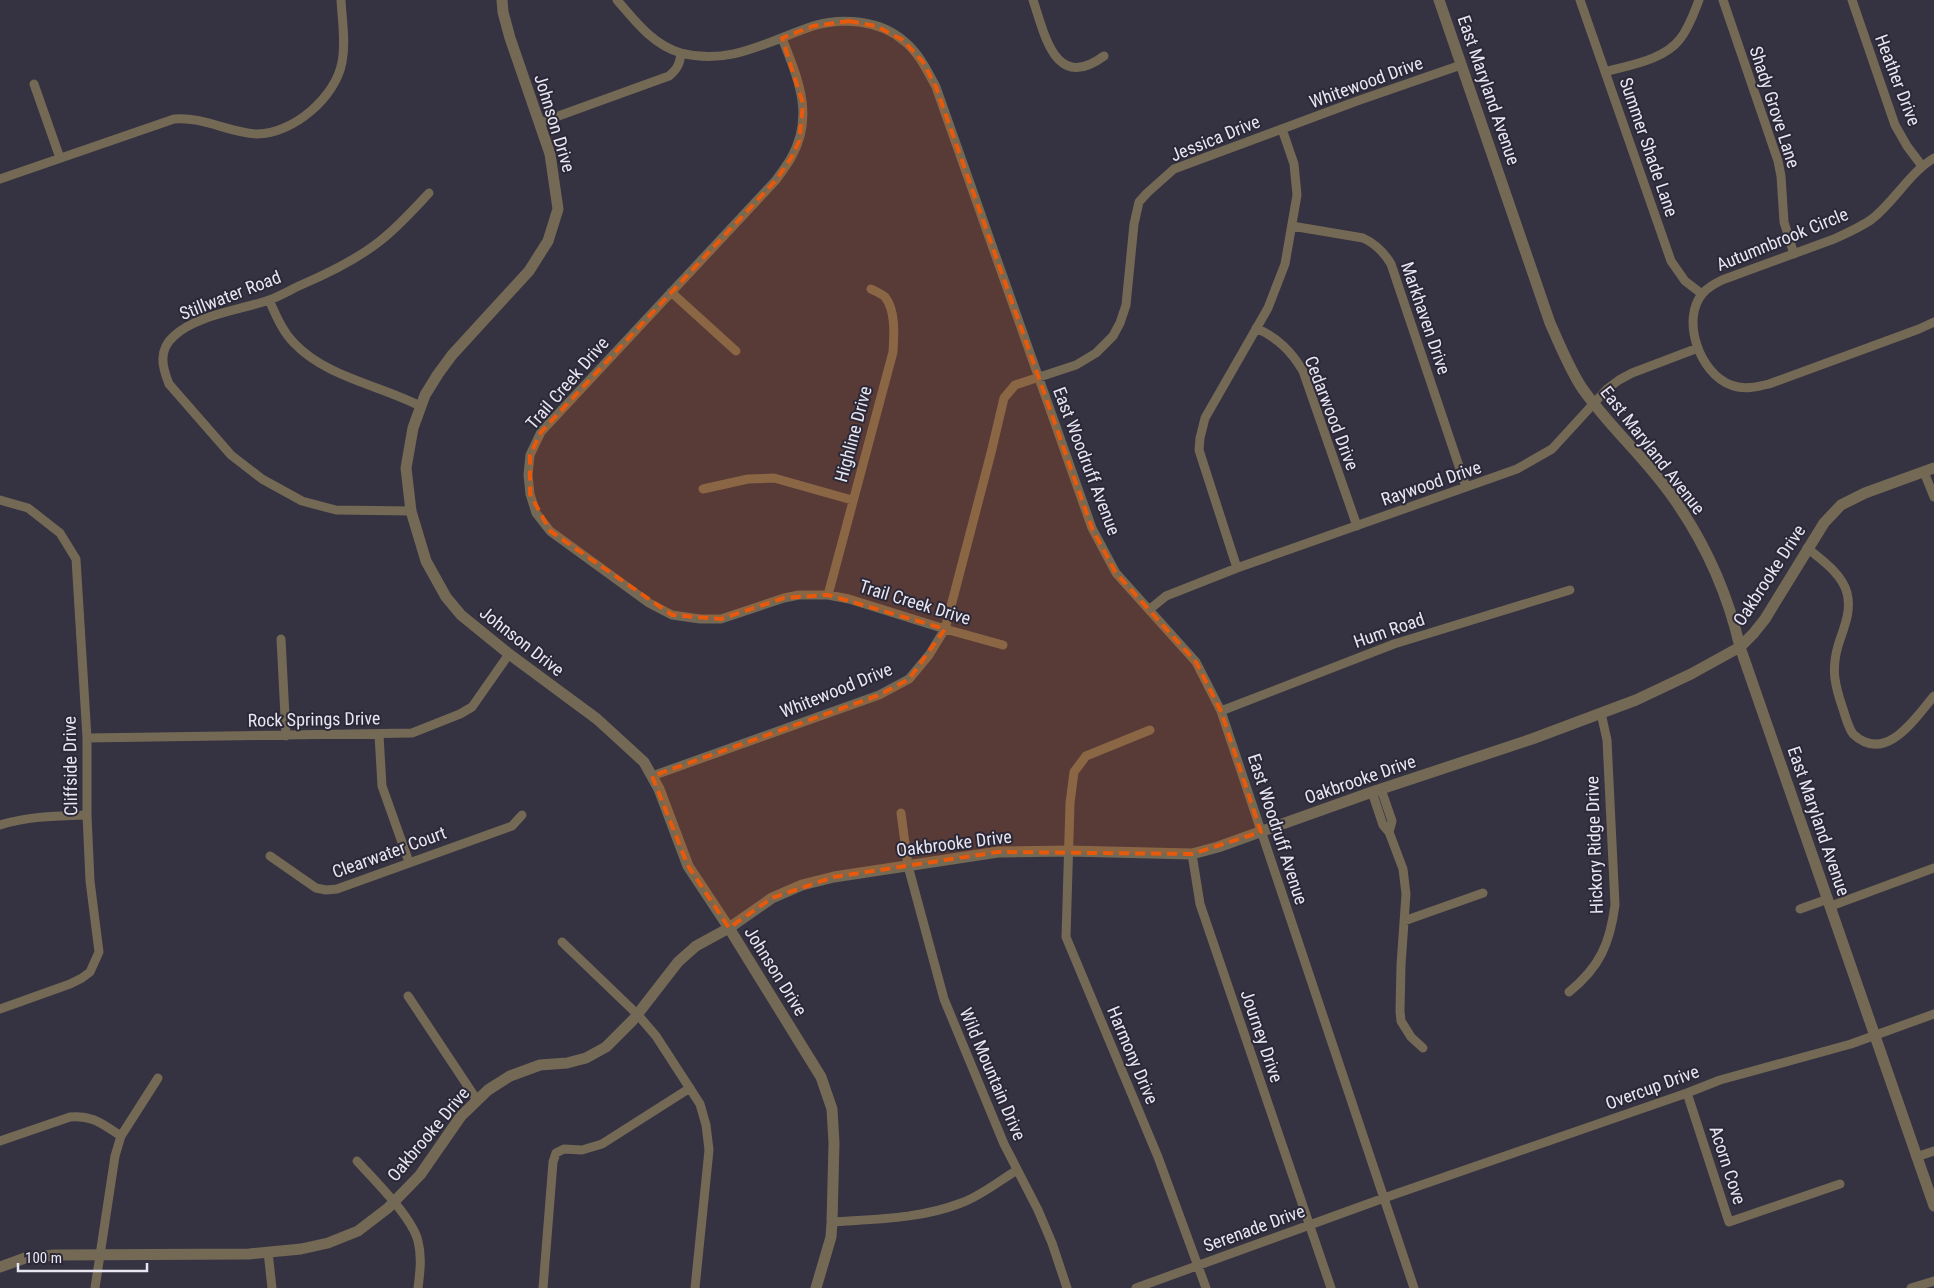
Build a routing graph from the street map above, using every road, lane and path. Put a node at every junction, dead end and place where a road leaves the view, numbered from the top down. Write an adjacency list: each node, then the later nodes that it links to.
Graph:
1 (341, 0): 18 (street)
2 (502, 0): 16 (street, Johnson Drive)
3 (617, 0): 11 (street, East Woodruff Avenue)
4 (1033, 0): 12 (street)
5 (1439, 0): 13 (street, East Maryland Avenue)
6 (1580, 0): 14 (street, Summer Shade Lane)
7 (1699, 0): 14 (street)
8 (1723, 0): 24 (street, Shady Grove Lane)
9 (1852, 0): 20 (street, Heather Drive)
10 (782, 38): 11 (street, East Woodruff Avenue); 26 (street, Trail Creek Drive); 33 (street, East Woodruff Avenue)
11 (681, 53): 16 (street)
12 (1104, 56)
13 (1460, 66): 17 (street, Whitewood Drive); 34 (street, East Maryland Avenue)
14 (1606, 72): 27 (street, Summer Shade Lane)
15 (34, 84): 18 (street)
16 (539, 123): 35 (street, Johnson Drive)
17 (1282, 129): 23 (street, Jessica Drive); 33 (street, Jessica Drive)
18 (60, 158): 21 (street)
19 (1934, 158): 20 (street, Autumnbrook Circle)
20 (1922, 166): 24 (street, Autumnbrook Circle)
21 (0, 179)
22 (429, 193): 28 (street, Stillwater Road)
23 (1292, 226): 30 (street, Jessica Drive); 37 (street, Markhaven Drive)
24 (1794, 254): 27 (street, Autumnbrook Circle)
25 (871, 289): 41 (street, Highline Drive)
26 (671, 292): 32 (street); 47 (street, Trail Creek Drive)
27 (1702, 294): 31 (street)
28 (269, 300): 35 (street); 42 (street, Stillwater Road)
29 (1934, 322): 31 (street)
30 (1256, 328): 43 (street, Cedarwood Drive); 45 (street, Jessica Drive)
31 (1698, 348): 34 (street, Raywood Drive)
32 (736, 351)
33 (1038, 377): 48 (street, East Woodruff Avenue); 49 (street, Whitewood Drive)
34 (1594, 404): 37 (street, Raywood Drive); 52 (street, East Maryland Avenue)
35 (420, 406): 42 (street, Johnson Drive)
36 (1929, 470): 39 (street); 44 (street, Oakbrooke Drive)
37 (1466, 487): 43 (street, Raywood Drive)
38 (703, 489): 41 (street)
39 (1934, 497)
40 (0, 500): 60 (street, Cliffside Drive)
41 (852, 500): 47 (street, Highline Drive)
42 (412, 511): 53 (street, Johnson Drive)
43 (1357, 526): 45 (street, Raywood Drive)
44 (1807, 548): 52 (street, Oakbrooke Drive); 54 (street)
45 (1237, 568): 48 (street, Raywood Drive)
46 (1570, 590): 55 (street, Hum Road)
47 (828, 595): 49 (street, Trail Creek Drive)
48 (1150, 609): 55 (street, East Woodruff Avenue)
49 (945, 629): 51 (street, Trail Creek Drive); 61 (street, Whitewood Drive)
50 (281, 639): 59 (street)
51 (1003, 645)
52 (1740, 647): 56 (street, Oakbrooke Drive); 75 (street, East Maryland Avenue)
53 (509, 654): 58 (street, Rock Springs Drive); 61 (street, Johnson Drive)
54 (1934, 696)
55 (1221, 711): 67 (street, East Woodruff Avenue)
56 (1601, 714): 62 (street, Oakbrooke Drive); 80 (street, Hickory Ridge Drive)
57 (1150, 730): 68 (street, Harmony Drive)
58 (379, 735): 59 (street, Rock Springs Drive); 71 (street)
59 (286, 736): 60 (street, Rock Springs Drive)
60 (87, 738): 64 (street, Cliffside Drive)
61 (652, 776): 78 (street, Johnson Drive)
62 (1377, 791): 67 (street, Oakbrooke Drive); 77 (street)
63 (901, 814): 72 (street, Wild Mountain Drive)
64 (87, 815): 66 (street); 82 (street, Cliffside Drive)
65 (522, 815): 71 (street, Clearwater Court)
66 (0, 825)
67 (1262, 832): 69 (street, Oakbrooke Drive); 98 (street, East Woodruff Avenue)
68 (1068, 850): 69 (street, Oakbrooke Drive); 72 (street, Oakbrooke Drive); 105 (street, Harmony Drive)
69 (1192, 854): 102 (street, Journey Drive)
70 (270, 856): 71 (street, Clearwater Court)
71 (409, 862)
72 (908, 866): 78 (street, Oakbrooke Drive); 96 (street, Wild Mountain Drive)
73 (1934, 868): 75 (street)
74 (1483, 892): 77 (street)
75 (1830, 902): 76 (street); 85 (street, East Maryland Avenue)
76 (1800, 909)
77 (1404, 921): 86 (street)
78 (729, 928): 84 (street, Oakbrooke Drive); 101 (street, Johnson Drive)
79 (562, 942): 84 (street)
80 (1569, 992)
81 (408, 996): 90 (street)
82 (0, 1008)
83 (1934, 1014): 85 (street, Overcup Drive)
84 (638, 1015): 88 (street); 90 (street, Oakbrooke Drive)
85 (1874, 1035): 89 (street, Overcup Drive); 94 (street, East Maryland Avenue)
86 (1423, 1048)
87 (158, 1078): 91 (street)
88 (690, 1088): 111 (street); 112 (street)
89 (1687, 1093): 97 (street, Acorn Cove); 98 (street, Overcup Drive)
90 (477, 1100): 99 (street, Oakbrooke Drive)
91 (121, 1136): 92 (street); 104 (street)
92 (0, 1141)
93 (1934, 1151): 94 (street)
94 (1916, 1157): 100 (street, East Maryland Avenue)
95 (358, 1161): 99 (street)
96 (1017, 1170): 101 (street); 114 (street, Wild Mountain Drive)
97 (1840, 1184)
98 (1384, 1198): 102 (street, Serenade Drive); 118 (street, East Woodruff Avenue)
99 (393, 1202): 103 (street, Oakbrooke Drive); 110 (street)
100 (1934, 1206)
101 (832, 1222): 113 (street, Johnson Drive)
102 (1309, 1226): 105 (street, Serenade Drive); 117 (street, Journey Drive)
103 (268, 1252): 104 (street, Oakbrooke Drive); 109 (street)
104 (99, 1255): 106 (street, Oakbrooke Drive); 108 (street)
105 (1198, 1266): 115 (street, Serenade Drive); 116 (street, Harmony Drive)
106 (0, 1267)
107 (1934, 1281): 119 (street)
108 (95, 1288)
109 (272, 1288)
110 (418, 1288)
111 (544, 1288)
112 (696, 1288)
113 (816, 1288)
114 (1067, 1288)
115 (1136, 1288)
116 (1206, 1288)
117 (1330, 1288)
118 (1414, 1288)
119 (1911, 1288)

